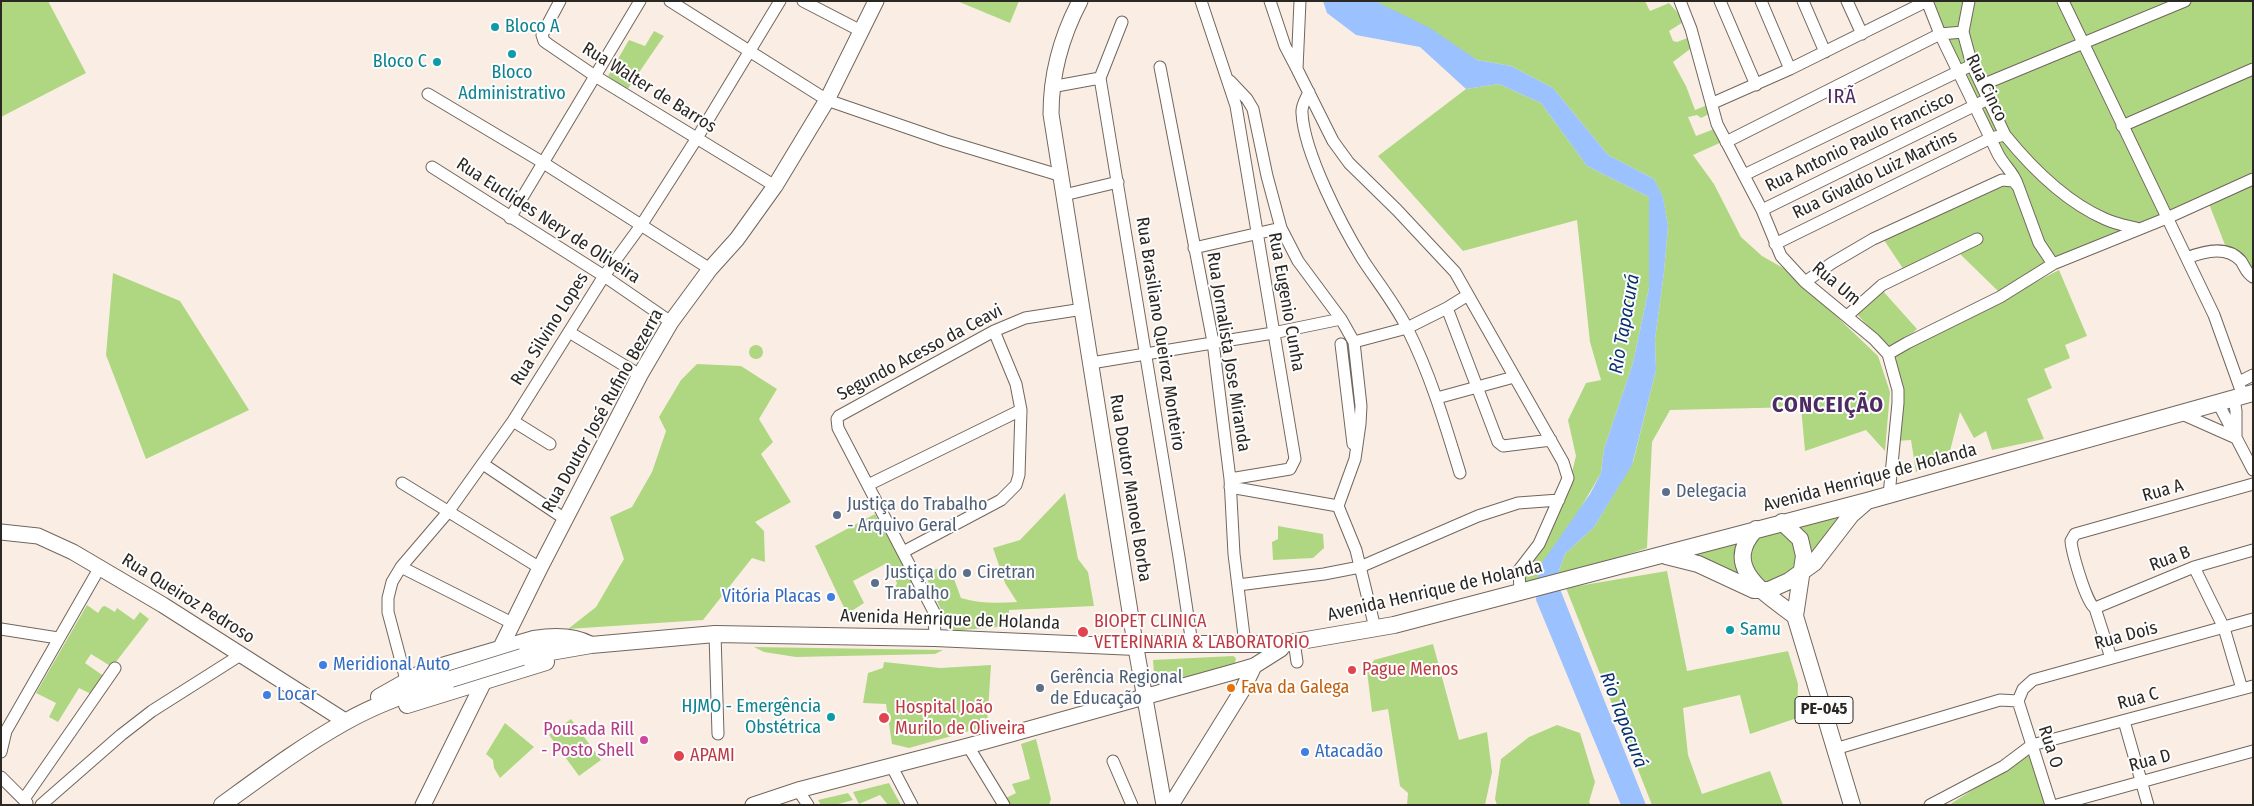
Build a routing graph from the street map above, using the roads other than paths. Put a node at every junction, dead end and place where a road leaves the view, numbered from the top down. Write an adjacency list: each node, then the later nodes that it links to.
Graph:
1 (560, 1): 34 (street, Rua Walter de Barros)
2 (640, 1): 34 (street)
3 (670, 1): 26 (street)
4 (780, 1): 26 (street, Rua Silvino Lopes)
5 (803, 1): 21 (street)
6 (876, 1): 21 (main road, Rua Doutor José Rufino Bezerra)
7 (1080, 1): 39 (main road, Rua Doutor Manoel Borba)
8 (1201, 1): 36 (street, Rua Eugenio Cunha)
9 (1270, 1): 30 (street)
10 (1300, 1): 30 (street)
11 (1680, 1): 44 (street, Rua Um)
12 (1720, 1): 37 (street)
13 (1761, 1): 31 (street)
14 (1803, 1): 27 (street)
15 (1847, 1): 23 (street)
16 (1927, 1): 23 (street); 24 (street, Rua Cinco)
17 (1969, 1): 22 (street)
18 (2063, 1): 25 (street)
19 (2184, 1): 25 (street)
20 (1122, 22): 35 (street)
21 (861, 31): 42 (main road, Rua Doutor José Rufino Bezerra)
22 (1963, 32): 24 (street); 28 (street)
23 (1862, 34): 27 (street)
24 (1940, 34): 33 (street, Rua Cinco); 50 (street)
25 (2084, 45): 38 (street); 46 (street)
26 (749, 51): 42 (street); 48 (street, Rua Silvino Lopes)
27 (1825, 52): 31 (street)
28 (1972, 65): 33 (street); 38 (street)
29 (1160, 67): 69 (street, Rua Jornalista Jose Miranda)
30 (1297, 69): 40 (street)
31 (1790, 69): 37 (street)
32 (2253, 69): 46 (street)
33 (1958, 71): 45 (street, Rua Cinco); 53 (street)
34 (595, 76): 48 (street, Rua Walter de Barros); 51 (street)
35 (1100, 78): 39 (street); 56 (street, Rua Brasiliano Queiroz Monteiro)
36 (1229, 80): 64 (street); 66 (street, Rua Eugenio Cunha)
37 (1756, 85): 44 (street)
38 (1982, 85): 43 (street)
39 (1051, 88): 54 (main road, Rua Doutor Manoel Borba)
40 (1309, 92): 76 (street); 82 (street)
41 (428, 94): 51 (street)
42 (826, 100): 54 (street); 57 (main road, Rua Doutor José Rufino Bezerra)
43 (1988, 100): 45 (street, Rua Antonio Paulo Francisco); 47 (street)
44 (1713, 102): 50 (street, Rua Um)
45 (1975, 105): 49 (street, Rua Cinco); 60 (street, Rua Antonio Paulo Francisco)
46 (2122, 126): 62 (street)
47 (2005, 135): 49 (street, Rua Givaldo Luiz Martins); 65 (street)
48 (697, 138): 57 (street, Rua Walter de Barros); 63 (street, Rua Silvino Lopes)
49 (1991, 138): 58 (street, Rua Cinco); 68 (street, Rua Givaldo Luiz Martins)
50 (1726, 142): 53 (street, Rua Um)
51 (542, 162): 61 (street); 63 (street)
52 (432, 167): 61 (street, Rua Euclides Nery de Oliveira)
53 (1744, 175): 60 (street, Rua Um)
54 (1062, 176): 59 (main road, Rua Doutor Manoel Borba)
55 (2253, 179): 62 (street)
56 (1118, 182): 59 (street); 89 (street, Rua Brasiliano Queiroz Monteiro)
57 (775, 186): 72 (main road, Rua Doutor José Rufino Bezerra)
58 (2018, 186): 71 (street, Rua Cinco); 75 (street)
59 (1064, 195): 77 (main road, Rua Doutor Manoel Borba)
60 (1762, 210): 68 (street, Rua Um)
61 (510, 218): 73 (street, Rua Euclides Nery de Oliveira)
62 (2167, 218): 65 (street); 70 (street)
63 (642, 224): 72 (street); 73 (street, Rua Silvino Lopes)
64 (1281, 228): 66 (street); 80 (street)
65 (2139, 229): 71 (street)
66 (1257, 235): 69 (street); 85 (street, Rua Eugenio Cunha)
67 (1977, 240): 79 (street)
68 (1775, 244): 75 (street, Rua Um)
69 (1194, 248): 86 (street, Rua Jornalista Jose Miranda)
70 (2187, 258): 74 (street); 96 (street)
71 (2053, 264): 90 (street)
72 (710, 269): 81 (main road, Rua Doutor José Rufino Bezerra)
73 (604, 276): 81 (street, Rua Euclides Nery de Oliveira); 84 (street, Rua Silvino Lopes)
74 (2253, 277)
75 (1805, 282): 79 (street, Rua Um)
76 (1468, 294): 78 (street); 94 (street)
77 (1083, 308): 83 (street, Segundo Acesso da Ceavi); 91 (main road, Rua Doutor Manoel Borba)
78 (1447, 308): 82 (street); 95 (street)
79 (1847, 316): 90 (street, Rua Um)
80 (1342, 319): 85 (street); 87 (street)
81 (671, 322): 92 (main road, Rua Doutor José Rufino Bezerra)
82 (1408, 328): 87 (street); 97 (street)
83 (994, 331): 99 (street); 112 (street, Segundo Acesso da Ceavi)
84 (569, 332): 92 (street); 101 (street, Rua Silvino Lopes)
85 (1273, 333): 86 (street); 110 (street, Rua Eugenio Cunha)
86 (1213, 342): 89 (street); 110 (street, Rua Jornalista Jose Miranda)
87 (1354, 342): 105 (street)
88 (1341, 344): 105 (street)
89 (1145, 353): 91 (street); 145 (street, Rua Brasiliano Queiroz Monteiro)
90 (1888, 354): 113 (street)
91 (1091, 363): 148 (main road, Rua Doutor Manoel Borba)
92 (640, 375): 118 (main road, Rua Doutor José Rufino Bezerra)
93 (2253, 375): 96 (street)
94 (1514, 377): 95 (street); 103 (street)
95 (1478, 386): 97 (street); 103 (street)
96 (2242, 392): 98 (main road, Avenida Henrique de Holanda); 102 (street)
97 (1438, 398): 108 (street)
98 (2218, 404): 100 (main road, Avenida Henrique de Holanda); 102 (street)
99 (1021, 410): 112 (street); 123 (street)
100 (2182, 414): 102 (street); 113 (main road, Avenida Henrique de Holanda)
101 (513, 421): 104 (street); 106 (street, Rua Silvino Lopes)
102 (2236, 438): 107 (street)
103 (1551, 440): 114 (street)
104 (550, 444)
105 (1354, 459): 116 (street)
106 (483, 464): 117 (street, Rua Silvino Lopes); 118 (street)
107 (2253, 470)
108 (1460, 473)
109 (402, 483): 117 (street)
110 (1230, 483): 116 (street); 131 (street, Rua Jornalista Jose Miranda)
111 (2253, 484): 134 (street, Rua A)
112 (868, 485): 123 (street)
113 (1888, 496): 115 (main road, Avenida Henrique de Holanda)
114 (1559, 500): 127 (street); 132 (street)
115 (1867, 501): 119 (main road, Avenida Henrique de Holanda); 130 (main road)
116 (1338, 506): 127 (street)
117 (448, 512): 126 (street, Rua Silvino Lopes); 129 (street)
118 (565, 519): 129 (main road, Rua Doutor José Rufino Bezerra)
119 (1782, 522): 120 (main road, Avenida Henrique de Holanda); 130 (main road)
120 (1756, 529): 124 (main road, Avenida Henrique de Holanda); 133 (main road)
121 (1, 532): 125 (main road, Rua Queiroz Pedroso)
122 (2253, 550): 128 (street, Rua B)
123 (903, 552): 143 (street)
124 (1664, 556): 132 (main road, Avenida Henrique de Holanda); 133 (main road)
125 (100, 567): 142 (street); 151 (main road, Rua Queiroz Pedroso)
126 (401, 567): 137 (street); 155 (street, Rua Silvino Lopes)
127 (1360, 567): 131 (street); 138 (street)
128 (2194, 567): 134 (street, Rua B); 139 (street)
129 (540, 568): 137 (main road, Rua Doutor José Rufino Bezerra)
130 (1802, 573): 133 (main road); 135 (main road)
131 (1238, 585): 146 (street, Rua Jornalista Jose Miranda)
132 (1525, 591): 138 (main road, Avenida Henrique de Holanda); 150 (main road)
133 (1761, 591): 135 (main road)
134 (2098, 607): 152 (street)
135 (1795, 616): 167 (main road, PE-045)
136 (2253, 619): 139 (street, Rua Dois)
137 (512, 623): 149 (main road, Rua Doutor José Rufino Bezerra)
138 (1375, 628): 146 (main road, Avenida Henrique de Holanda)
139 (2224, 628): 152 (street, Rua Dois); 157 (street)
140 (1, 629): 142 (street)
141 (715, 634): 143 (main road, Avenida Henrique de Holanda); 144 (main road, Avenida Henrique de Holanda); 164 (street)
142 (58, 638): 163 (street)
143 (935, 638): 148 (main road, Avenida Henrique de Holanda)
144 (612, 644): 147 (main road, Avenida Henrique de Holanda); 156 (main road)
145 (1192, 644): 146 (main road, Avenida Henrique de Holanda); 148 (main road, Avenida Henrique de Holanda)
146 (1246, 644)
147 (591, 645): 149 (main road); 160 (main road, Avenida Henrique de Holanda, bridge)
148 (1136, 647): 150 (main road); 158 (main road, Rua Doutor Manoel Borba)
149 (500, 648): 155 (main road); 156 (main road, Rua Doutor José Rufino Bezerra)
150 (1295, 653): 153 (main road)
151 (242, 654): 161 (main road, Rua Queiroz Pedroso); 176 (street)
152 (2111, 658): 159 (street, Rua Dois)
153 (1254, 666): 158 (main road); 185 (main road)
154 (115, 668): 175 (street)
155 (406, 680): 160 (main road)
156 (486, 680): 160 (main road); 178 (main road, Rua Doutor José Rufino Bezerra)
157 (2247, 688): 162 (street, Rua C)
158 (1144, 698): 166 (main road); 184 (main road, Rua Doutor Manoel Borba)
159 (2018, 701): 165 (street, Rua O); 167 (street)
160 (360, 714): 161 (main road, Avenida Henrique de Holanda)
161 (346, 721): 177 (main road, Avenida Henrique de Holanda)
162 (2124, 721): 165 (street, Rua C); 173 (street)
163 (4, 731): 169 (street)
164 (718, 734)
165 (2032, 745): 187 (street); 188 (street, Rua O)
166 (968, 746): 171 (main road); 182 (street)
167 (1835, 749): 186 (main road, PE-045)
168 (2253, 751): 173 (street, Rua D)
169 (1, 752)
170 (1114, 761): 183 (street)
171 (892, 767): 174 (main road); 181 (street)
172 (1, 777): 175 (street)
173 (2142, 782): 189 (street, Rua D); 190 (street)
174 (798, 790): 179 (main road); 180 (street)
175 (26, 802)
176 (40, 805)
177 (222, 805)
178 (423, 805)
179 (753, 805)
180 (808, 805)
181 (912, 805)
182 (1004, 805)
183 (1132, 805)
184 (1164, 805)
185 (1171, 805)
186 (1852, 805)
187 (1930, 805)
188 (2051, 805)
189 (2056, 805)
190 (2148, 805)

